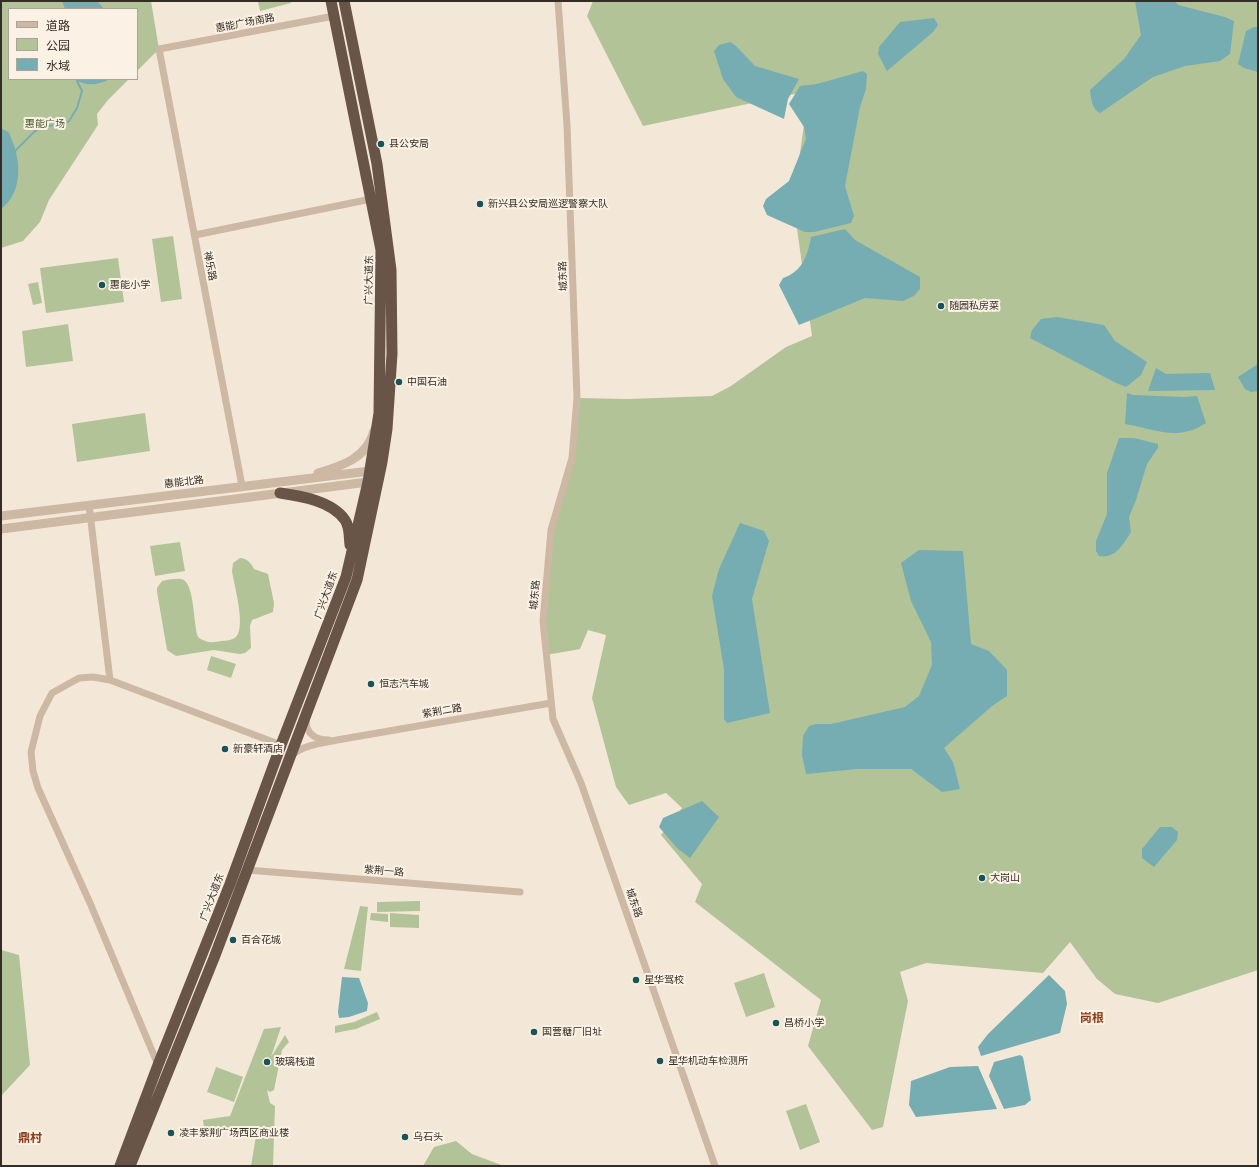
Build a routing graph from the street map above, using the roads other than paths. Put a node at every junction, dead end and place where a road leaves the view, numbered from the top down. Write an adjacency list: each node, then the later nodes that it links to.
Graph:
1 (331, 1): 4 (highway, 广兴大道东)
2 (344, 1): 21 (highway, 广兴大道东)
3 (558, 1): 20 (street, 城东路)
4 (334, 16): 5 (street, 惠能广场南路); 6 (highway, 广兴大道东)
5 (159, 49): 7 (street, 禅乐路)
6 (371, 199): 7 (street); 8 (highway, 广兴大道东)
7 (194, 235): 12 (street, 禅乐路)
8 (379, 413): 9 (highway, 广兴大道东); 10 (street)
9 (370, 471): 10 (street, 惠能北路); 11 (highway, 广兴大道东)
10 (287, 481): 12 (street, 惠能北路)
11 (368, 482): 13 (street); 18 (highway, 广兴大道东)
12 (242, 486): 14 (street, 惠能北路)
13 (280, 493): 16 (street); 18 (highway)
14 (89, 505): 15 (street, 惠能北路); 16 (street)
15 (1, 516)
16 (91, 518): 17 (street); 19 (street)
17 (1, 529)
18 (350, 555): 23 (highway, 广兴大道东)
19 (110, 680): 23 (street); 27 (street)
20 (551, 703): 22 (street, 紫荆二路); 30 (street, 城东路)
21 (306, 712): 22 (street, 紫荆二路); 24 (highway, 广兴大道东)
22 (337, 740): 24 (street, 紫荆二路)
23 (281, 745): 27 (highway, 广兴大道东)
24 (288, 759): 25 (highway, 广兴大道东)
25 (247, 870): 26 (street, 紫荆一路); 29 (highway, 广兴大道东)
26 (520, 892)
27 (158, 1065): 28 (highway, 广兴大道东)
28 (120, 1166)
29 (130, 1166)
30 (715, 1166)

